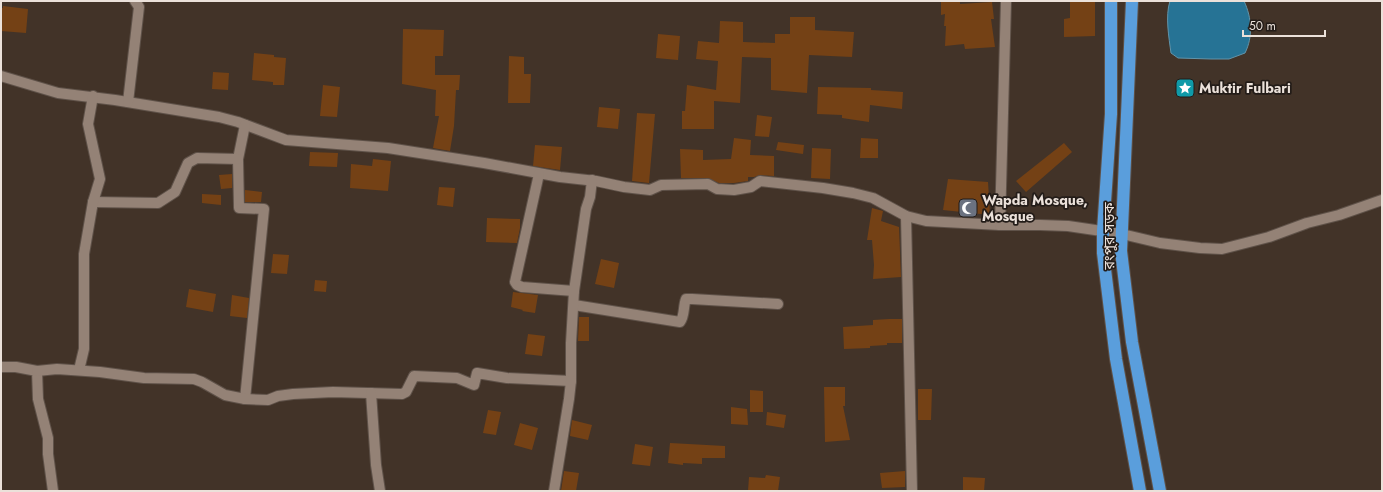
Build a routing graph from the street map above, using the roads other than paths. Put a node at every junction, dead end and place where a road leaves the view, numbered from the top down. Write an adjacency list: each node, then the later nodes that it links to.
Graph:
1 (135, 1): 7 (street)
2 (1006, 1): 15 (street)
3 (1111, 1): 16 (highway, রংপুর সড়ক)
4 (1132, 1): 17 (highway, রংপুর সড়ক)
5 (1, 76): 6 (street)
6 (93, 96): 7 (street); 13 (street)
7 (128, 102): 8 (street)
8 (245, 125): 9 (street); 10 (street)
9 (238, 159): 13 (street); 26 (street)
10 (539, 174): 11 (street); 18 (street)
11 (592, 180): 14 (street); 18 (street)
12 (1382, 200): 17 (street)
13 (93, 202): 22 (street)
14 (906, 216): 15 (street); 30 (street)
15 (1000, 226): 16 (street)
16 (1103, 231): 17 (street); 31 (highway, রংপুর সড়ক)
17 (1122, 234): 32 (highway, রংপুর সড়ক)
18 (574, 291): 20 (street)
19 (778, 304): 20 (street)
20 (574, 305): 24 (street)
21 (1, 368): 23 (street)
22 (79, 370): 23 (street); 26 (street)
23 (37, 371): 27 (street)
24 (571, 381): 25 (street); 29 (street)
25 (371, 393): 26 (street); 28 (street)
26 (245, 399)
27 (53, 491)
28 (380, 491)
29 (554, 491)
30 (912, 491)
31 (1140, 491)
32 (1160, 491)

